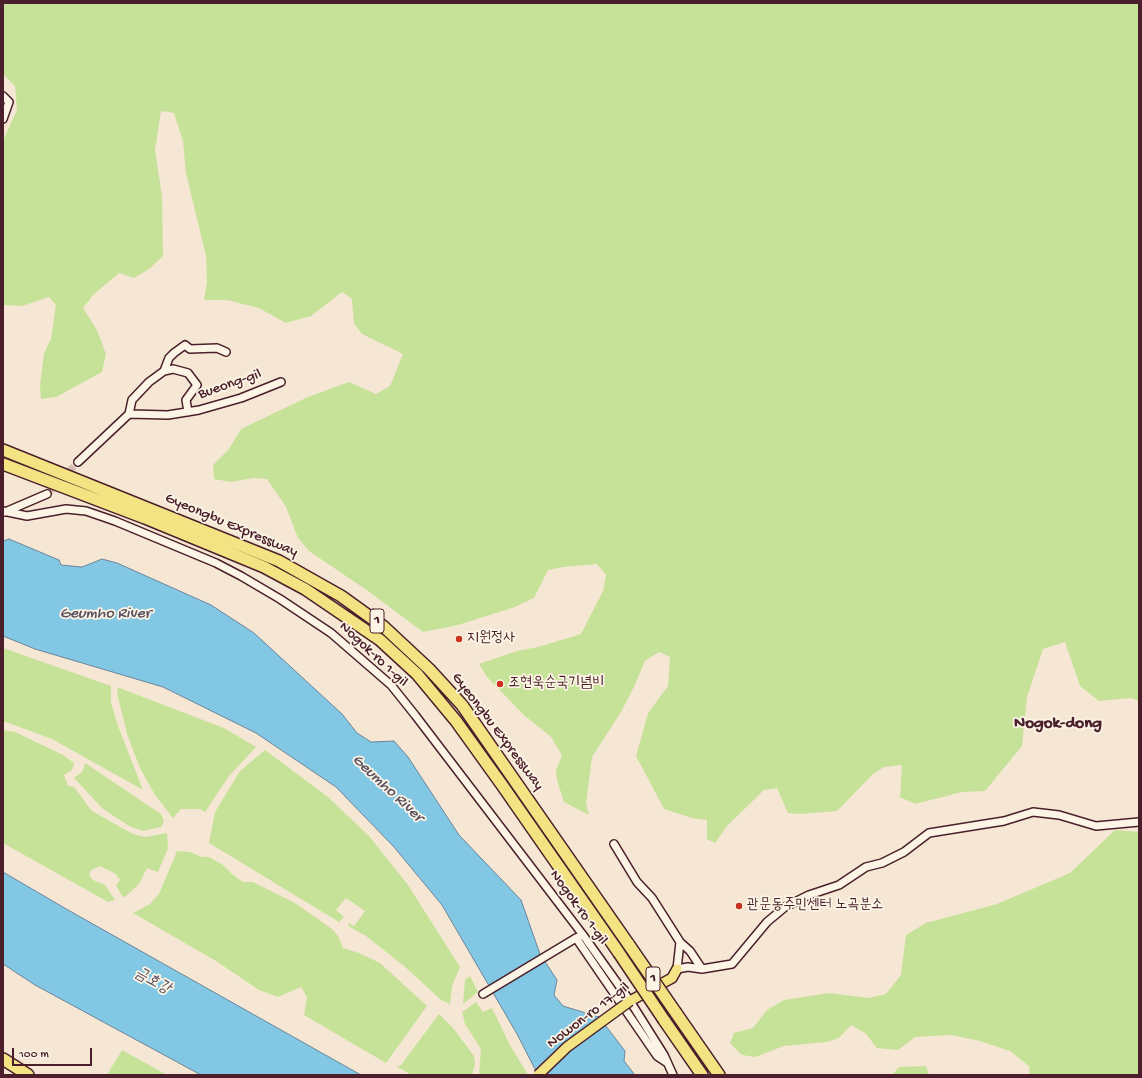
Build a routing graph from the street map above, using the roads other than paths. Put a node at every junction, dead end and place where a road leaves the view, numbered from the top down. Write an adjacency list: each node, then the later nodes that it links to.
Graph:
1 (3, 96): 2 (street)
2 (3, 119)
3 (226, 352): 4 (street)
4 (164, 371): 6 (street, Bueong-gil); 7 (street)
5 (281, 382): 6 (street, Bueong-gil)
6 (188, 412): 7 (street, Bueong-gil)
7 (129, 414): 9 (street)
8 (3, 450): 27 (highway, Gyeongbu Expressway / 1, bridge)
9 (78, 462)
10 (3, 464): 26 (highway, Gyeongbu Expressway / 1, bridge)
11 (46, 494): 12 (street)
12 (4, 511): 15 (street, Nogok-ro 1-gil)
13 (1139, 822): 18 (street)
14 (614, 844): 16 (street)
15 (580, 936): 19 (street); 20 (street, Nogok-ro 1-gil); 22 (street)
16 (680, 942): 17 (street); 18 (street)
17 (677, 969): 18 (street); 20 (main road, Nowon-ro 17-gil)
18 (702, 969)
19 (483, 994)
20 (630, 1001): 22 (street, Nogok-ro 1-gil); 24 (main road, Nowon-ro 17-gil, bridge)
21 (3, 1059): 23 (highway)
22 (667, 1063): 25 (street, Nogok-ro 1-gil)
23 (28, 1075)
24 (538, 1075)
25 (673, 1075)
26 (702, 1075)
27 (719, 1075)

